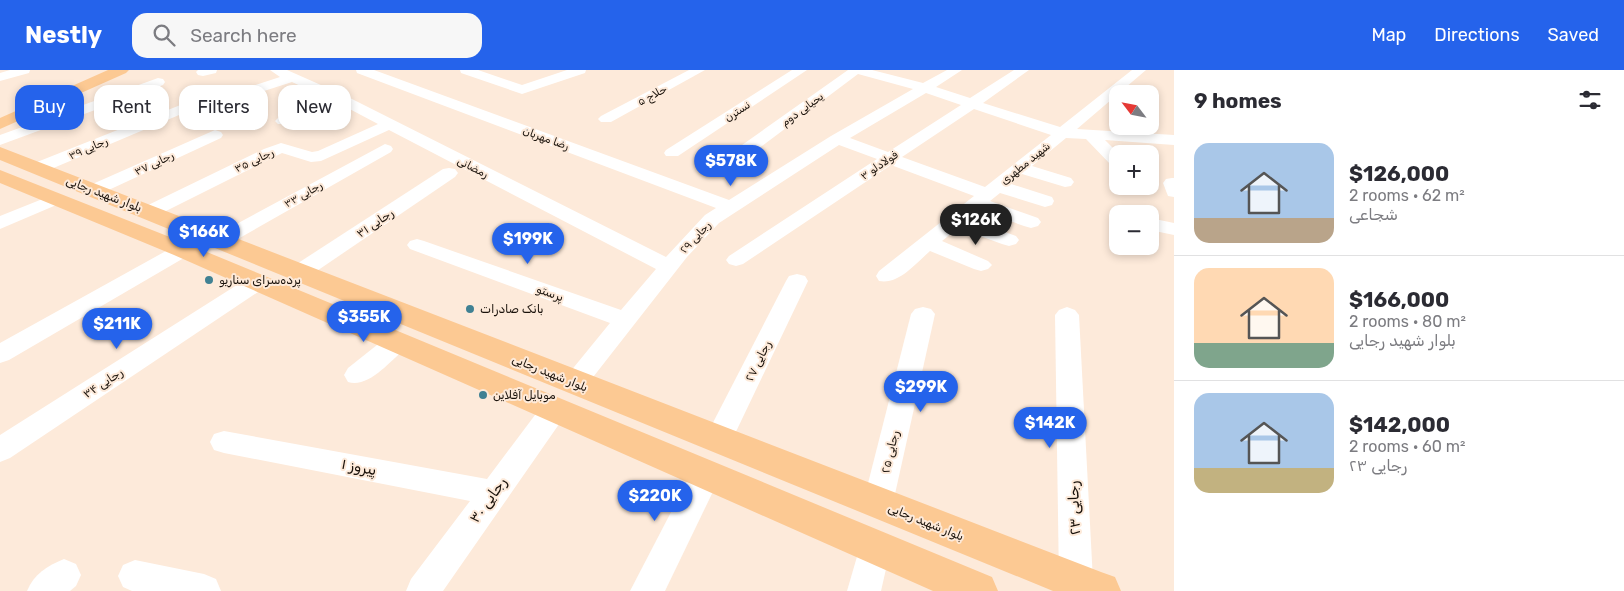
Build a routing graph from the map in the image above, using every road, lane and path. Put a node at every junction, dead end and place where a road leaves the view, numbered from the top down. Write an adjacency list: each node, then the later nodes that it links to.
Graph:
1 (24, 70): 14 (street)
2 (100, 70): 23 (main road)
3 (121, 70): 18 (main road)
4 (276, 70): 15 (street, رمضانی)
5 (362, 70): 52 (street, رضا مهربان)
6 (466, 70): 7 (street)
7 (580, 70)
8 (699, 70): 28 (street, حلاج ۵)
9 (801, 70): 39 (street, نسترن)
10 (856, 70): 20 (street); 42 (street, یحیایی دوم)
11 (956, 70): 20 (street, رجایی ۲۹)
12 (1023, 70): 22 (street, فولادلو ۳)
13 (1140, 70): 31 (street, شهید مطهری)
14 (0, 77)
15 (293, 78): 17 (street, رمضانی); 19 (street)
16 (158, 82): 36 (street)
17 (309, 85)
18 (84, 86)
19 (268, 86)
20 (924, 88): 22 (street); 35 (street, رجایی ۲۹)
21 (351, 104): 30 (street, رمضانی)
22 (972, 104): 31 (street); 41 (street, فولادلو ۳)
23 (0, 108)
24 (179, 110): 43 (street, رجایی ۳۹)
25 (15, 116): 27 (main road)
26 (15, 117): 29 (main road)
27 (0, 119)
28 (606, 120)
29 (0, 124)
30 (389, 124): 53 (street, رجایی ۳۵); 65 (street, رمضانی)
31 (1062, 133): 33 (street); 44 (street, شهید مطهری)
32 (215, 135): 48 (street, رجایی ۳۷)
33 (1091, 135): 34 (street); 40 (street)
34 (1171, 137)
35 (837, 139): 41 (street); 52 (street, رجایی ۲۹)
36 (0, 140)
37 (385, 149): 59 (street, رجایی ۳۳)
38 (0, 153): 43 (main road, بلوار شهید رجایی)
39 (672, 153)
40 (1109, 153)
41 (890, 158): 49 (street); 63 (street, فولادلو ۳)
42 (724, 166)
43 (38, 168): 48 (main road, بلوار شهید رجایی)
44 (1020, 168): 47 (street); 49 (street, شهید مطهری)
45 (449, 173): 66 (street, رجایی ۳۱)
46 (0, 176): 50 (main road, بلوار شهید رجایی)
47 (1065, 182)
48 (94, 190): 53 (main road, بلوار شهید رجایی)
49 (987, 194): 51 (street); 54 (street, شهید مطهری); 55 (street)
50 (55, 198): 56 (street); 59 (main road, بلوار شهید رجایی)
51 (1046, 201)
52 (730, 207): 65 (street, رجایی ۲۹)
53 (149, 212): 59 (main road, بلوار شهید رجایی)
54 (955, 220): 60 (street); 61 (street, شهید مطهری)
55 (1031, 222)
56 (0, 223)
57 (1159, 226): 58 (street)
58 (1174, 229)
59 (196, 240): 66 (main road, بلوار شهید رجایی); 69 (main road, بلوار شهید رجایی); 73 (street); 75 (street)
60 (1009, 240)
61 (928, 242): 64 (street); 67 (street, شهید مطهری)
62 (417, 245): 72 (street, پرستو)
63 (736, 260)
64 (981, 265)
65 (669, 267): 72 (street, رجایی ۲۹)
66 (300, 272): 77 (main road, بلوار شهید رجایی)
67 (887, 276)
68 (797, 281): 79 (street, رجایی ۲۷)
69 (256, 283): 74 (main road, بلوار شهید رجایی); 81 (street, رجایی ۳۴)
70 (923, 314): 84 (street, رجایی ۲۵)
71 (1067, 315): 87 (street, رجایی ۲۳)
72 (626, 320): 77 (street, رجایی ۲۹)
73 (0, 338)
74 (396, 342): 76 (street); 78 (main road, بلوار شهید رجایی)
75 (0, 354)
76 (357, 375)
77 (574, 383): 79 (main road, بلوار شهید رجایی)
78 (554, 410): 82 (main road, بلوار شهید رجایی); 83 (street, رجایی ۳۰)
79 (718, 440): 84 (main road, بلوار شهید رجایی)
80 (224, 442): 83 (street, پیروز ۱)
81 (0, 450)
82 (706, 475): 85 (main road, بلوار شهید رجایی); 90 (street)
83 (494, 493): 89 (street, رجایی ۳۰)
84 (878, 503): 87 (main road, بلوار شهید رجایی)
85 (874, 547): 91 (street); 92 (main road, بلوار شهید رجایی)
86 (135, 576): 88 (street)
87 (1088, 586)
88 (204, 591)
89 (423, 591)
90 (647, 591)
91 (864, 591)
92 (978, 591)

